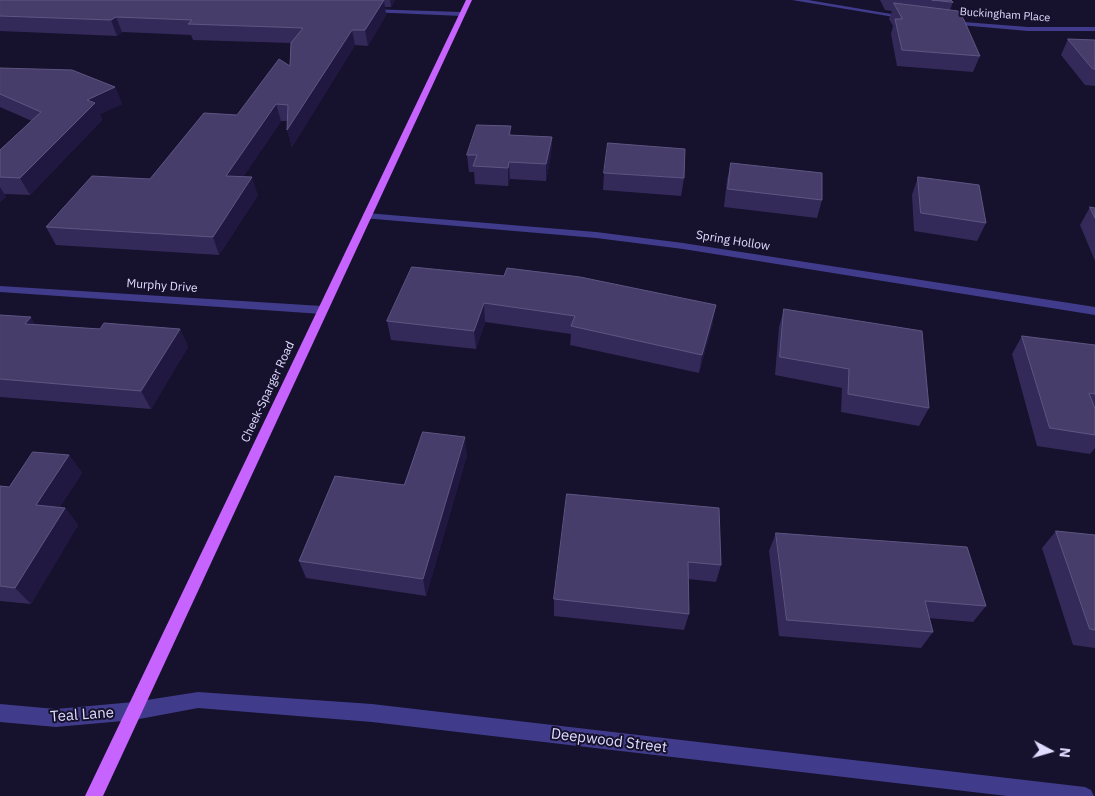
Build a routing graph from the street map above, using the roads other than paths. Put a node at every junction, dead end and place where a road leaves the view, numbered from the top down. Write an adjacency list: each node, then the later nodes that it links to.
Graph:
1 (469, 0): 4 (main road, Cheek-Sparger Road)
2 (797, 0): 5 (street)
3 (364, 10): 4 (street)
4 (462, 14): 8 (main road, Cheek-Sparger Road)
5 (917, 19)
6 (944, 22): 7 (street, Buckingham Place)
7 (1095, 29)
8 (366, 216): 10 (main road, Cheek-Sparger Road); 11 (street, Spring Hollow)
9 (0, 289): 10 (street, Murphy Drive)
10 (322, 310): 12 (main road, Cheek-Sparger Road)
11 (1095, 310)
12 (134, 711): 13 (street, Teal Lane); 14 (main road, Cheek-Sparger Road); 15 (street, Deepwood Street)
13 (0, 713)
14 (94, 796)
15 (1085, 796)

